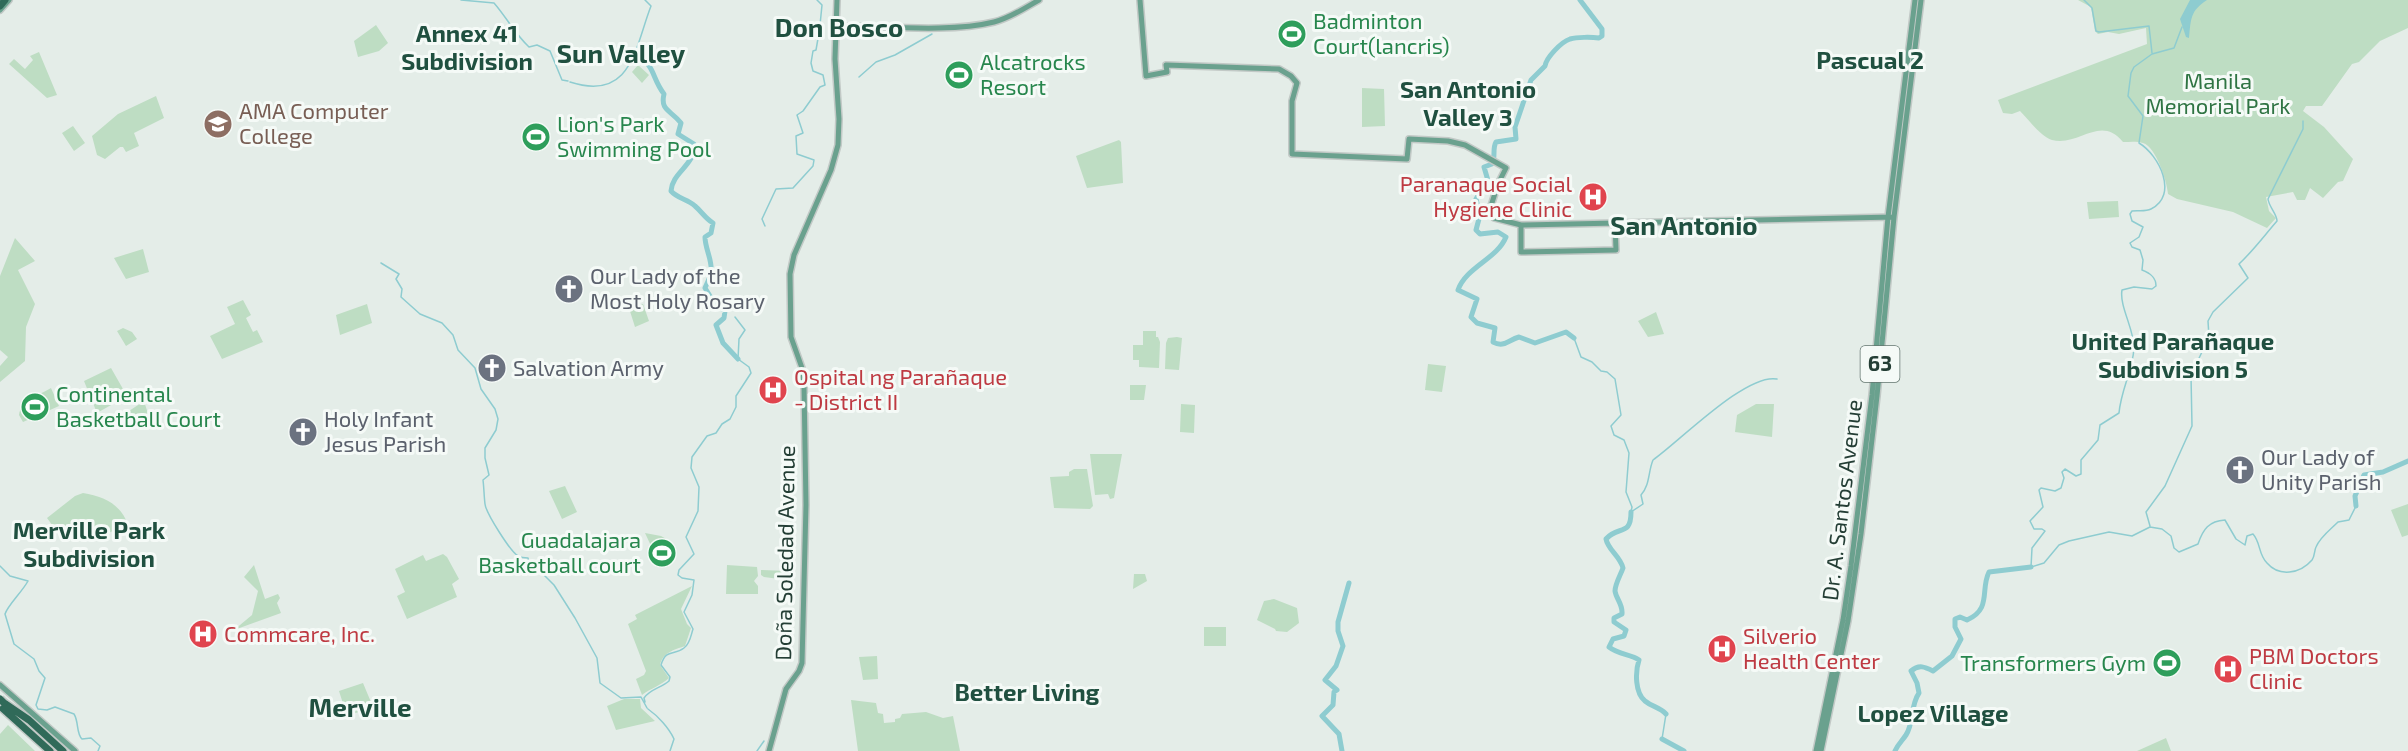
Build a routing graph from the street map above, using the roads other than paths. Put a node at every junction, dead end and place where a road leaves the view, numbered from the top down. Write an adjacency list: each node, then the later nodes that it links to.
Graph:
1 (837, 0): 9 (main road, Doña Soledad Avenue)
2 (1039, 0): 9 (main road)
3 (1140, 0): 12 (main road)
4 (1916, 0): 8 (main road, Dr. A. Santos Avenue / 63)
5 (1921, 0): 8 (main road, Dr. A. Santos Avenue / 63)
6 (4, 2): 7 (main road)
7 (0, 10)
8 (1914, 25): 10 (main road, Dr. A. Santos Avenue / 63)
9 (837, 26): 21 (main road, Doña Soledad Avenue)
10 (1891, 217): 11 (main road); 15 (main road, Dr. A. Santos Avenue / 63)
11 (1616, 223): 12 (main road); 12 (main road)
12 (1521, 225)
13 (0, 685): 14 (main road)
14 (10, 693): 16 (main road); 20 (main road)
15 (1829, 702): 22 (main road, Dr. A. Santos Avenue / 63); 23 (main road, Dr. A. Santos Avenue / 63)
16 (1, 703): 17 (highway); 18 (highway); 19 (highway)
17 (48, 751)
18 (58, 751)
19 (63, 751)
20 (73, 751)
21 (769, 751)
22 (1816, 751)
23 (1821, 751)

